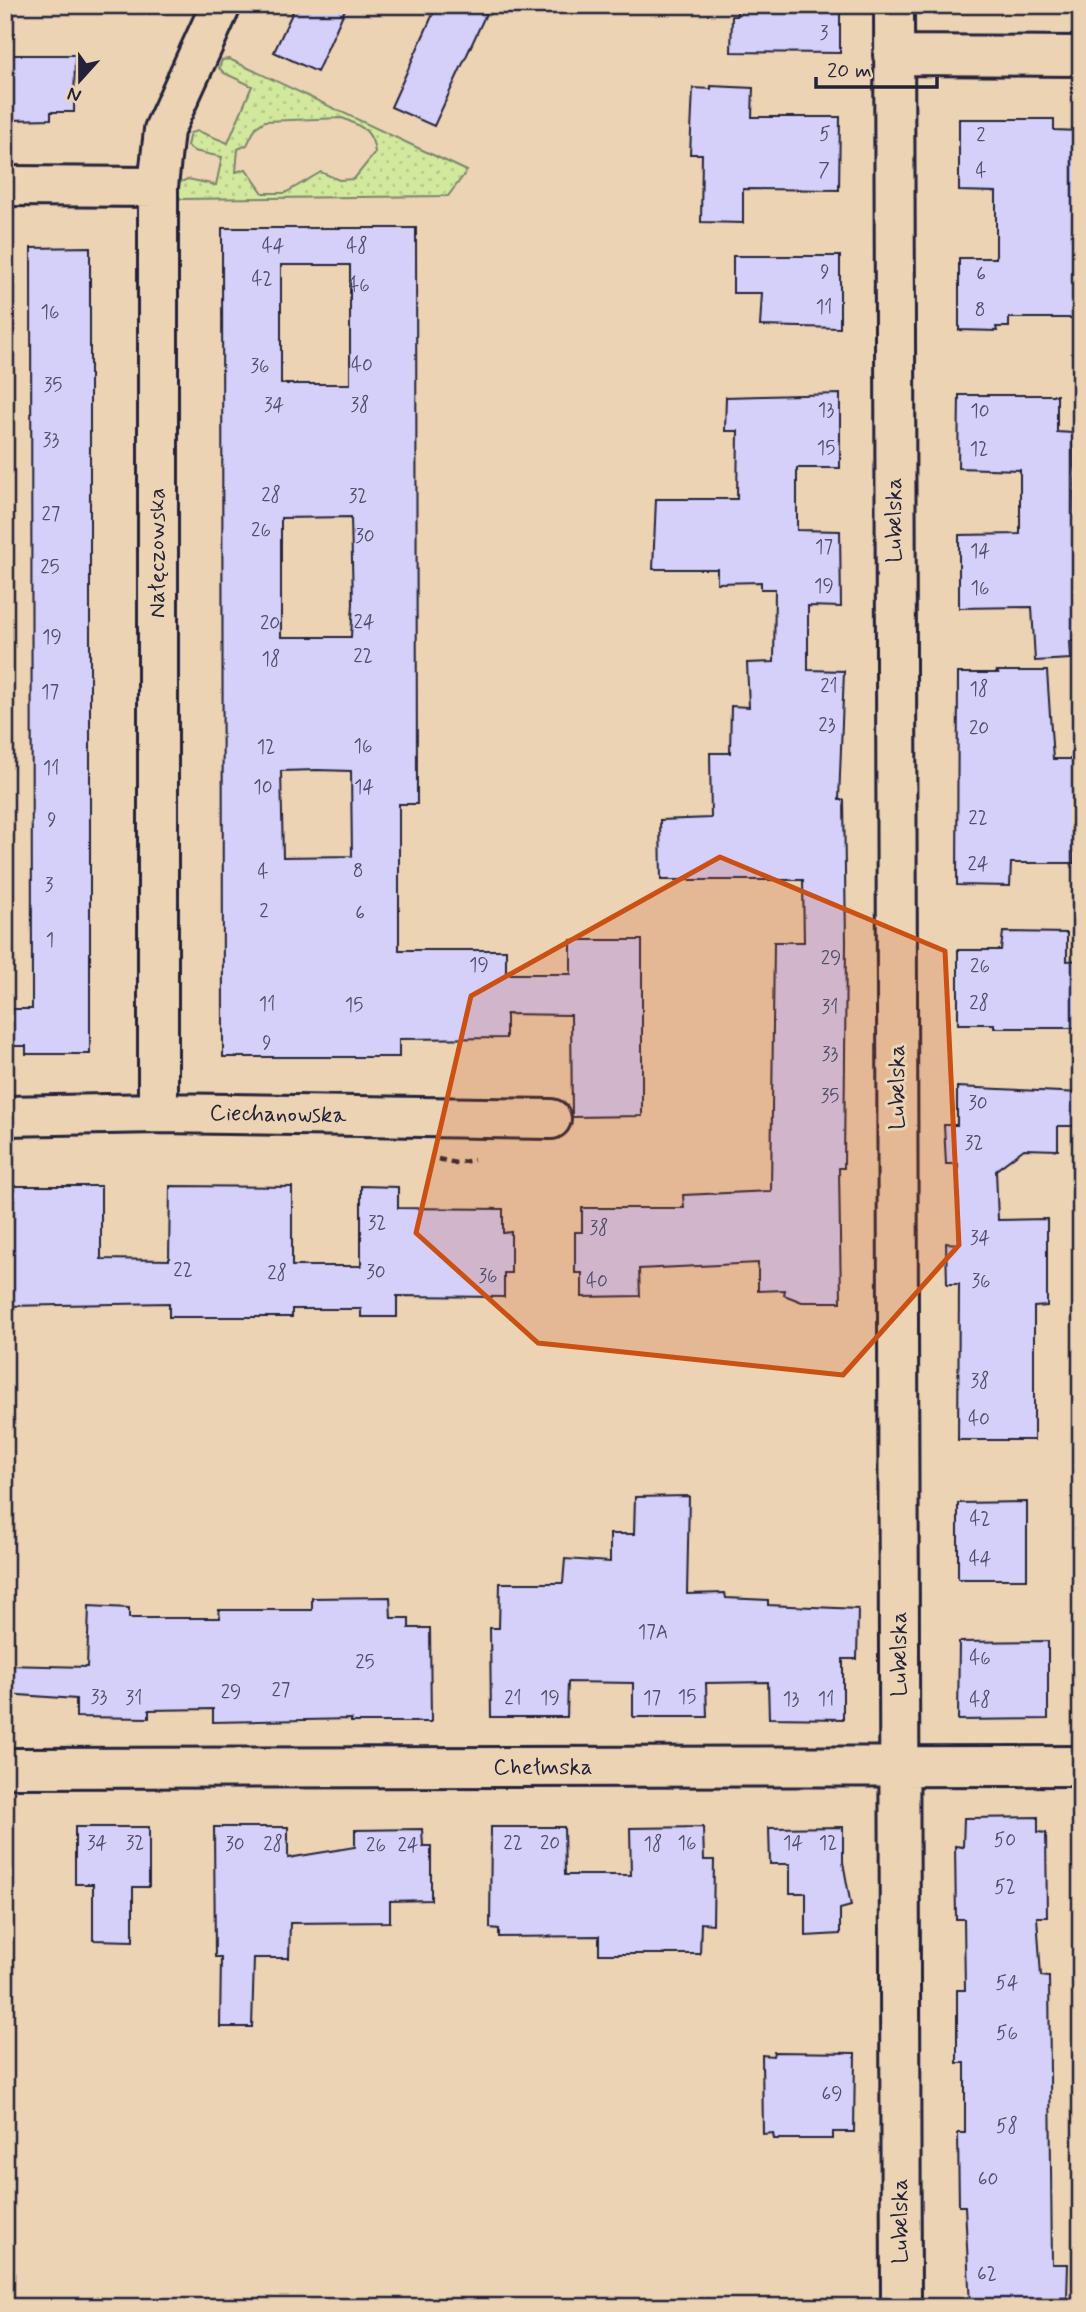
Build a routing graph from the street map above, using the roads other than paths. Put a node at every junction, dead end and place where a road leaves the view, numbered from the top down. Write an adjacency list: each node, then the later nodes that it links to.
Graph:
1 (221, 5): 6 (street, Nałęczowska)
2 (894, 5): 3 (street, Lubelska)
3 (893, 55): 4 (street); 12 (street, Lubelska)
4 (1081, 56)
5 (5, 186): 6 (street)
6 (158, 187): 7 (street, Nałęczowska)
7 (159, 1113): 8 (street, Ciechanowska); 9 (street, Ciechanowska)
8 (5, 1116)
9 (551, 1119)
10 (1081, 1766): 12 (street, Chełmska)
11 (5, 1768): 12 (street, Chełmska)
12 (901, 1768): 13 (street, Lubelska)
13 (901, 2307)

